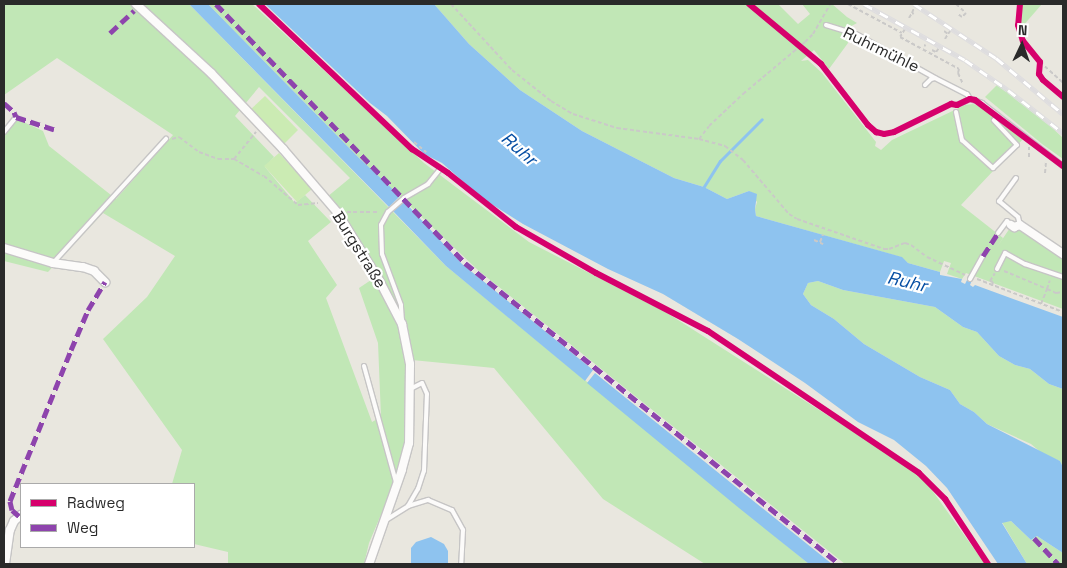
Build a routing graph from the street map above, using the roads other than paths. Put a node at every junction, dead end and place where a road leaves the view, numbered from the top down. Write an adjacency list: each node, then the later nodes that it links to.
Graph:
1 (136, 4): 26 (street, Burgstraße)
2 (826, 25): 3 (lane, Ruhrmühle)
3 (936, 78): 4 (lane, Ruhrmühle); 5 (lane, Ruhrmühle)
4 (925, 85)
5 (970, 99): 6 (lane); 12 (lane)
6 (957, 105)
7 (956, 112): 9 (lane)
8 (16, 117): 10 (lane)
9 (994, 120)
10 (4, 132)
11 (166, 139): 21 (lane)
12 (1063, 166)
13 (440, 169): 26 (lane)
14 (1016, 178): 16 (lane)
15 (1009, 223): 16 (street); 17 (lane)
16 (1020, 225): 19 (street)
17 (998, 233)
18 (4, 248): 21 (street)
19 (1063, 254)
20 (983, 256): 24 (lane)
21 (53, 263): 25 (street)
22 (997, 269): 23 (lane)
23 (1063, 277)
24 (970, 278)
25 (105, 282)
26 (402, 324): 28 (street, Burgstraße)
27 (364, 366): 29 (lane)
28 (410, 389): 29 (street, Burgstraße); 30 (lane)
29 (397, 484): 32 (street, Burgstraße)
30 (408, 506): 32 (lane); 35 (lane)
31 (20, 515): 33 (street)
32 (382, 524): 34 (street, Burgstraße)
33 (6, 564)
34 (369, 564)
35 (462, 564)

